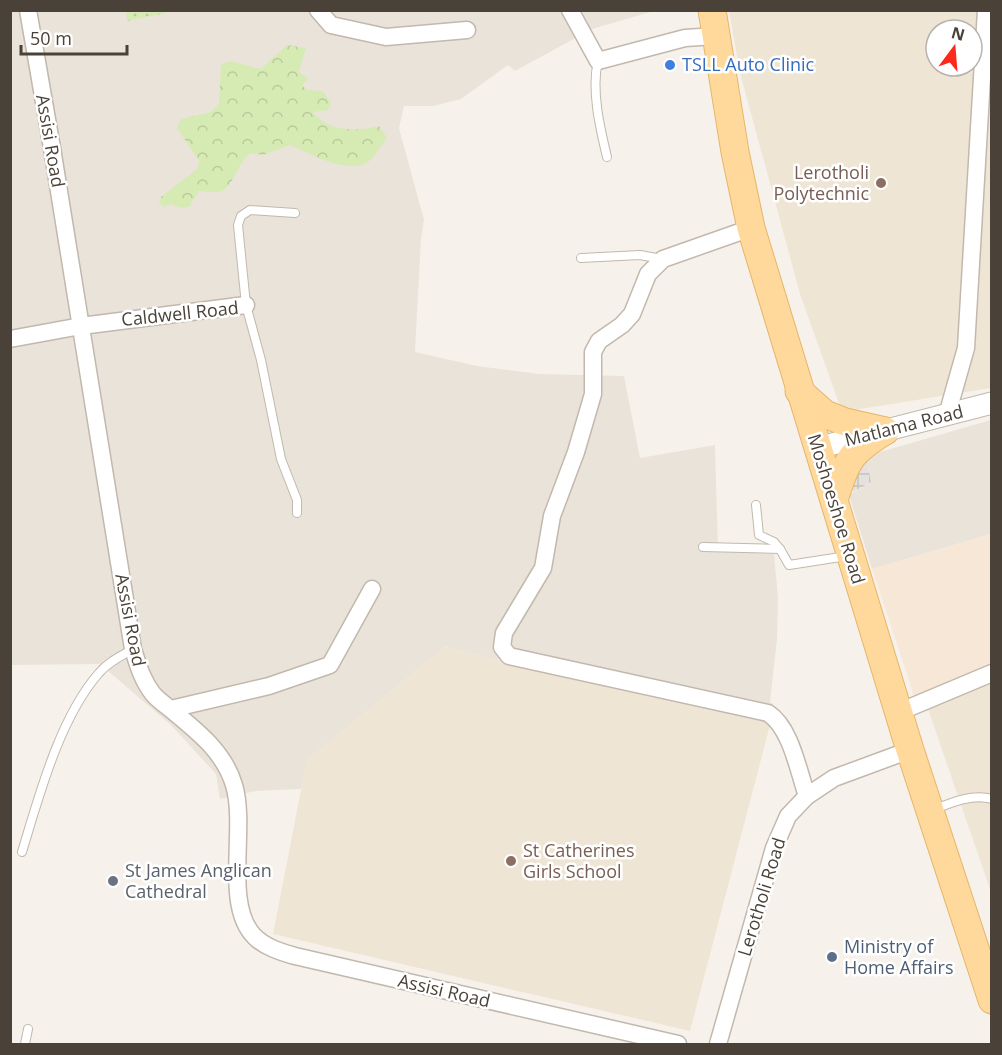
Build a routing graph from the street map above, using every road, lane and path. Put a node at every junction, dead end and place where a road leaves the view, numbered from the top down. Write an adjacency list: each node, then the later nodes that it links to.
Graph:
1 (28, 10): 14 (street, Assisi Road)
2 (318, 10): 6 (street)
3 (570, 10): 7 (street)
4 (986, 10): 18 (street)
5 (714, 23): 7 (street); 10 (main road, Moshoeshoe Road)
6 (467, 30)
7 (598, 61): 8 (lane)
8 (607, 157)
9 (295, 213): 13 (lane)
10 (751, 228): 12 (street); 16 (main road, Moshoeshoe Road)
11 (581, 258): 12 (lane)
12 (663, 259): 33 (street)
13 (246, 304): 14 (street, Caldwell Road); 23 (lane, Caldwell Road)
14 (81, 326): 15 (street, Caldwell Road); 28 (street, Assisi Road)
15 (10, 339)
16 (799, 391): 19 (main road); 20 (main road, Moshoeshoe Road)
17 (992, 403): 18 (street, Matlama Road)
18 (947, 415): 19 (street, Matlama Road)
19 (885, 431): 20 (street, Matlama Road); 21 (main road)
20 (817, 448): 21 (main road, Moshoeshoe Road)
21 (834, 500): 26 (main road, Moshoeshoe Road)
22 (756, 504): 25 (lane)
23 (297, 513)
24 (703, 547): 25 (lane)
25 (780, 549): 26 (lane)
26 (851, 556): 31 (main road, Moshoeshoe Road)
27 (372, 589): 30 (street)
28 (133, 649): 30 (street, Assisi Road); 36 (lane)
29 (992, 673): 31 (street)
30 (171, 710): 40 (street, Assisi Road)
31 (899, 712): 32 (main road, Moshoeshoe Road)
32 (910, 750): 33 (street, Lerotholi Road); 35 (main road, Moshoeshoe Road)
33 (807, 796): 41 (street, Lerotholi Road)
34 (992, 799): 35 (lane)
35 (929, 811): 37 (main road, Moshoeshoe Road)
36 (22, 852)
37 (992, 1000)
38 (28, 1029): 39 (lane)
39 (25, 1044)
40 (678, 1044)
41 (718, 1044)

